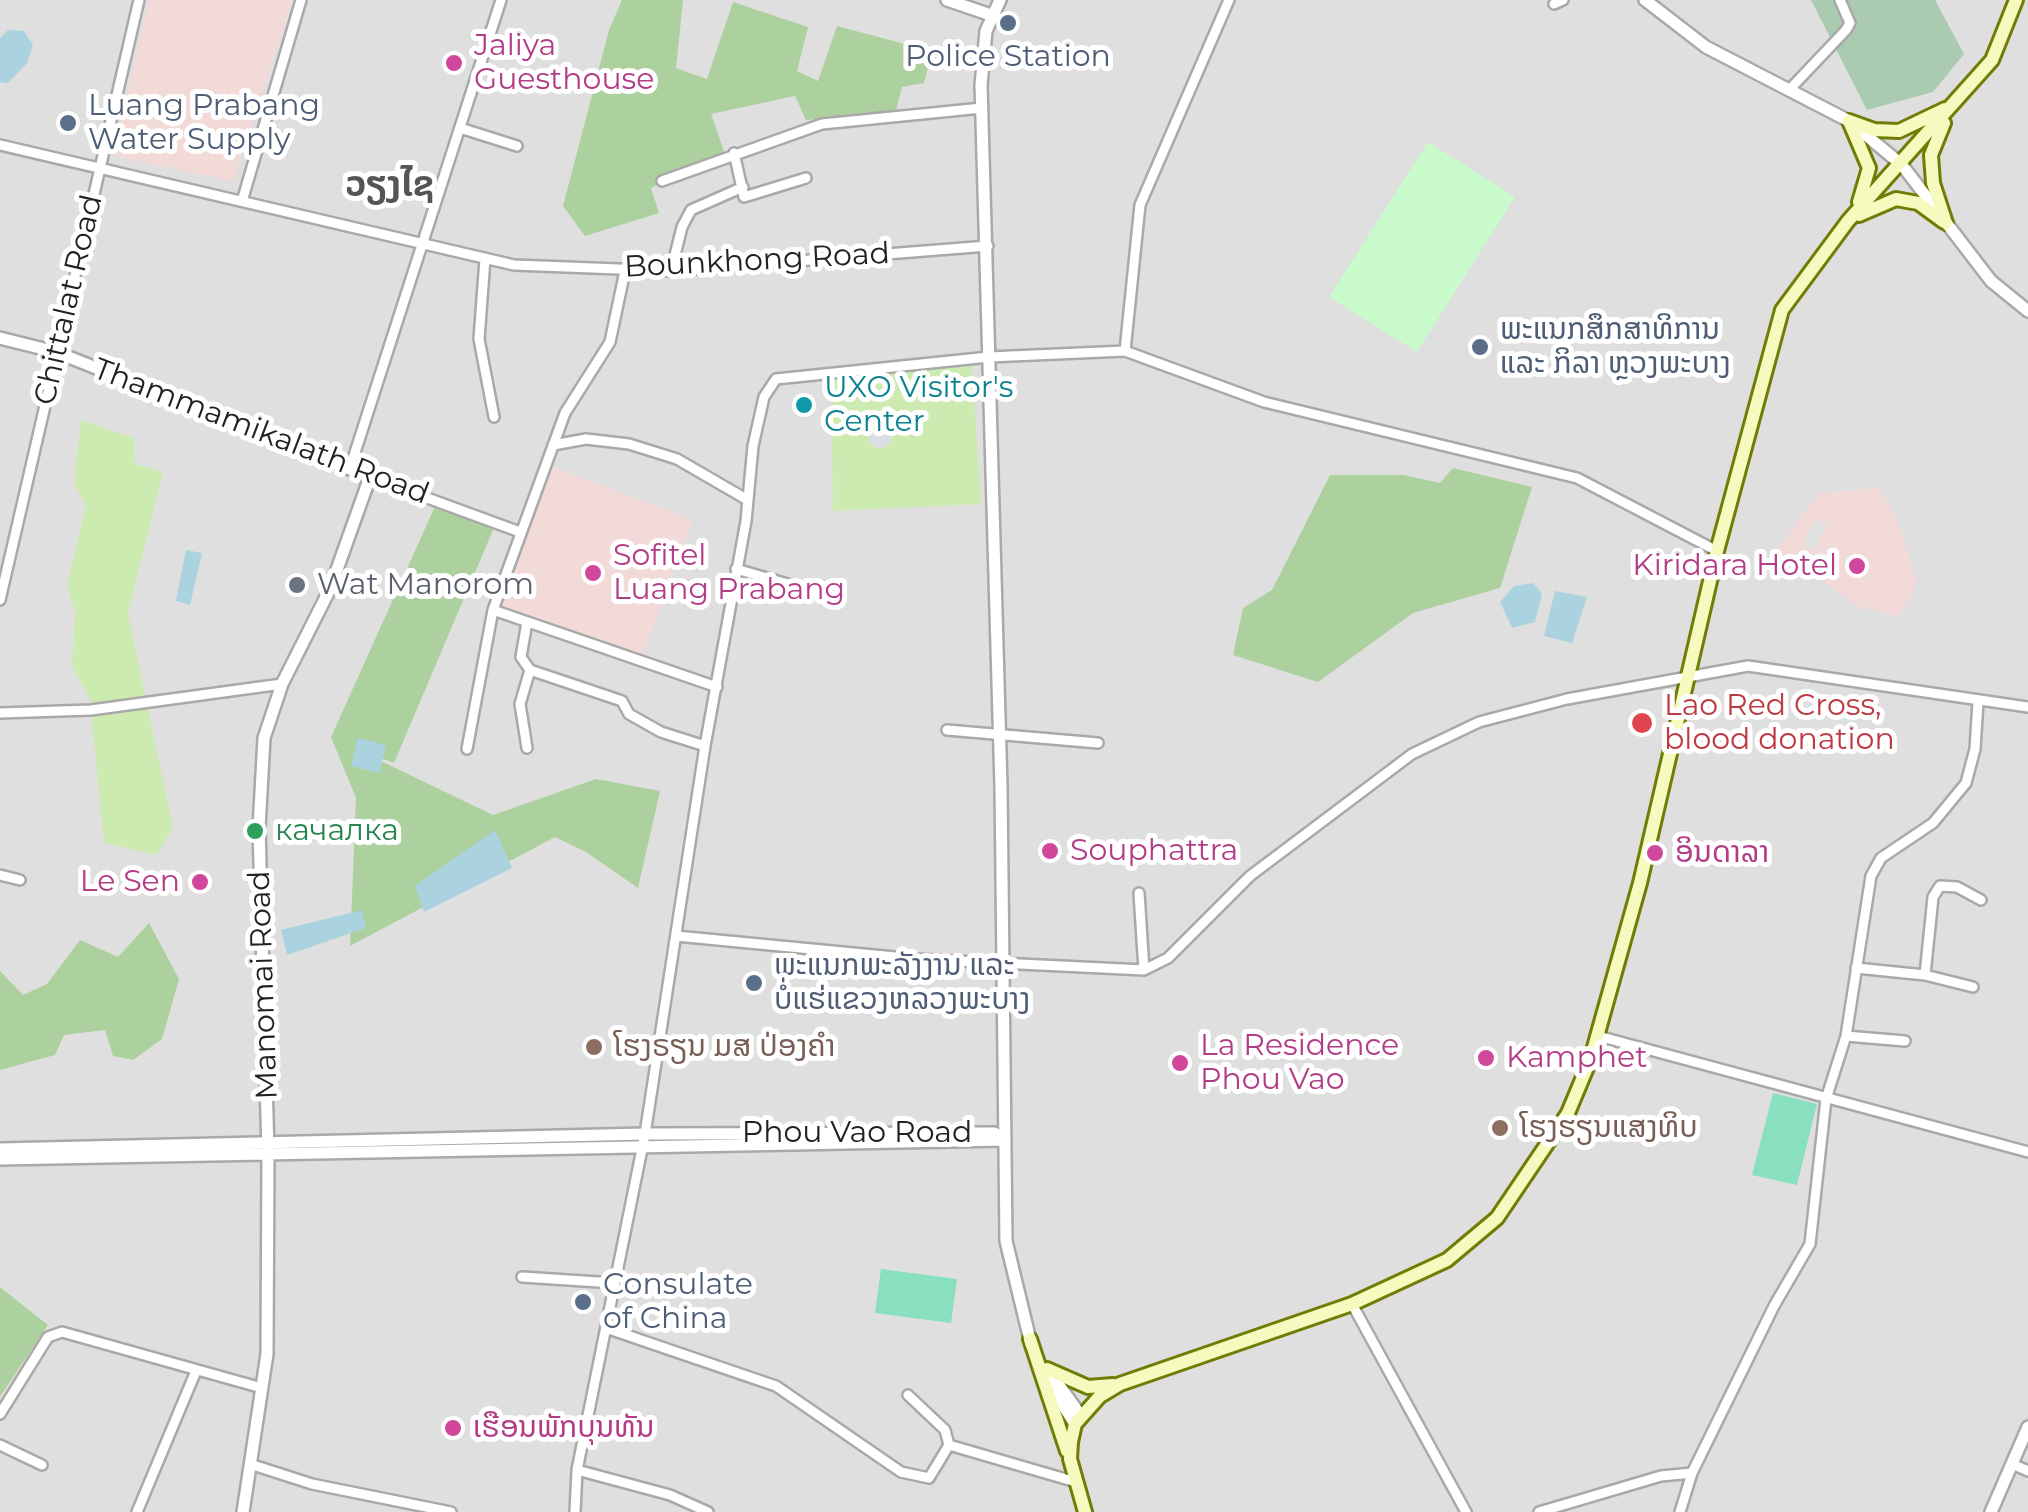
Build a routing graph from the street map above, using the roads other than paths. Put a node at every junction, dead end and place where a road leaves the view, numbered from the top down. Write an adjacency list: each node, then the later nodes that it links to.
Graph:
1 (138, 0): 20 (street, Chittalat Road)
2 (301, 0): 24 (street)
3 (501, 0): 15 (street)
4 (946, 0): 10 (street)
5 (1000, 0): 10 (street)
6 (1229, 0): 34 (street)
7 (1645, 0): 11 (street)
8 (1840, 0): 11 (street)
9 (2016, 0): 12 (main road)
10 (991, 15): 13 (street)
11 (1790, 89): 14 (street)
12 (1954, 104): 14 (main road); 19 (main road); 26 (main road)
13 (982, 108): 18 (street); 28 (street)
14 (1850, 121): 19 (street); 25 (main road)
15 (460, 128): 17 (street); 27 (street)
16 (0, 145): 20 (street, Bounkhong Road)
17 (516, 146)
18 (734, 153): 22 (street); 23 (street)
19 (1902, 165): 25 (main road); 26 (street)
20 (99, 168): 24 (street, Bounkhong Road); 35 (street, Chittalat Road)
21 (806, 178): 23 (street)
22 (662, 181)
23 (743, 186): 31 (street)
24 (243, 198): 27 (street, Bounkhong Road)
25 (1848, 221): 26 (main road); 43 (main road)
26 (1946, 222): 32 (street)
27 (422, 244): 29 (street, Bounkhong Road); 39 (street)
28 (988, 246): 31 (street, Bounkhong Road); 36 (street)
29 (485, 258): 30 (street, Bounkhong Road); 37 (street)
30 (625, 271): 31 (street, Bounkhong Road); 38 (street)
31 (671, 271)
32 (2028, 312)
33 (0, 338): 35 (street, Thammamikalath Road)
34 (1126, 351): 36 (street); 43 (street)
35 (56, 352): 39 (street, Thammamikalath Road); 45 (street, Chittalat Road)
36 (989, 357): 41 (street); 59 (street)
37 (494, 417)
38 (554, 445): 41 (street); 42 (street)
39 (350, 468): 40 (street, Thammamikalath Road)
40 (370, 477): 42 (street, Thammamikalath Road); 53 (street, Manomai Road)
41 (746, 500): 46 (street)
42 (520, 532): 49 (street)
43 (1717, 551): 52 (main road)
44 (0, 552): 45 (street)
45 (12, 555): 48 (street, Chittalat Road)
46 (736, 568): 47 (street); 54 (street)
47 (829, 596)
48 (0, 600)
49 (494, 610): 50 (street); 63 (street)
50 (527, 622): 51 (street); 54 (street)
51 (530, 670): 61 (street); 62 (street)
52 (1690, 677): 55 (street); 71 (street); 74 (main road)
53 (282, 684): 57 (street); 80 (street, Manomai Road)
54 (717, 686): 61 (street)
55 (1978, 702): 56 (street); 70 (street)
56 (2028, 706)
57 (0, 713)
58 (947, 730): 59 (street)
59 (1000, 738): 60 (street); 69 (street)
60 (1098, 743)
61 (705, 746): 68 (street)
62 (527, 748)
63 (467, 750)
64 (0, 875): 65 (street)
65 (20, 880)
66 (1139, 893): 71 (street)
67 (1981, 900): 72 (street)
68 (676, 936): 69 (street); 78 (street)
69 (1004, 964): 71 (street); 79 (street)
70 (1856, 968): 72 (street); 75 (street)
71 (1144, 970)
72 (1925, 975): 73 (street)
73 (1973, 987)
74 (1598, 1036): 77 (street); 86 (main road)
75 (1846, 1036): 76 (street); 77 (street)
76 (1905, 1041)
77 (1826, 1099): 82 (street); 105 (street)
78 (642, 1140): 79 (street, Phou Vao Road); 80 (street, Phou Vao Road); 85 (street)
79 (1006, 1140): 88 (street)
80 (268, 1147): 81 (street, Phou Vao Road); 83 (street, Phou Vao Road); 92 (street, Manomai Road)
81 (0, 1148)
82 (2028, 1152)
83 (0, 1160)
84 (522, 1277): 85 (street)
85 (614, 1283): 87 (street)
86 (1352, 1304): 91 (main road); 113 (street)
87 (606, 1328): 97 (street); 103 (street)
88 (1030, 1339): 89 (street); 95 (street); 99 (main road)
89 (1048, 1369): 91 (main road); 95 (street)
90 (196, 1371): 92 (street); 94 (street); 107 (street)
91 (1120, 1384): 95 (main road)
92 (262, 1388): 101 (street, Manomai Road)
93 (908, 1394): 97 (street)
94 (0, 1414)
95 (1078, 1420): 99 (main road)
96 (2028, 1427): 100 (street)
97 (949, 1444): 106 (street)
98 (0, 1446): 102 (street)
99 (1070, 1459): 106 (main road)
100 (2012, 1464): 104 (street); 116 (street)
101 (253, 1465): 108 (street, Manomai Road); 109 (street)
102 (42, 1466)
103 (577, 1470): 110 (street); 111 (street)
104 (2028, 1471)
105 (1692, 1473): 114 (street); 115 (street)
106 (1076, 1482): 112 (main road)
107 (137, 1512)
108 (243, 1512)
109 (451, 1512)
110 (575, 1512)
111 (708, 1512)
112 (1085, 1512)
113 (1466, 1512)
114 (1540, 1512)
115 (1680, 1512)
116 (1991, 1512)

